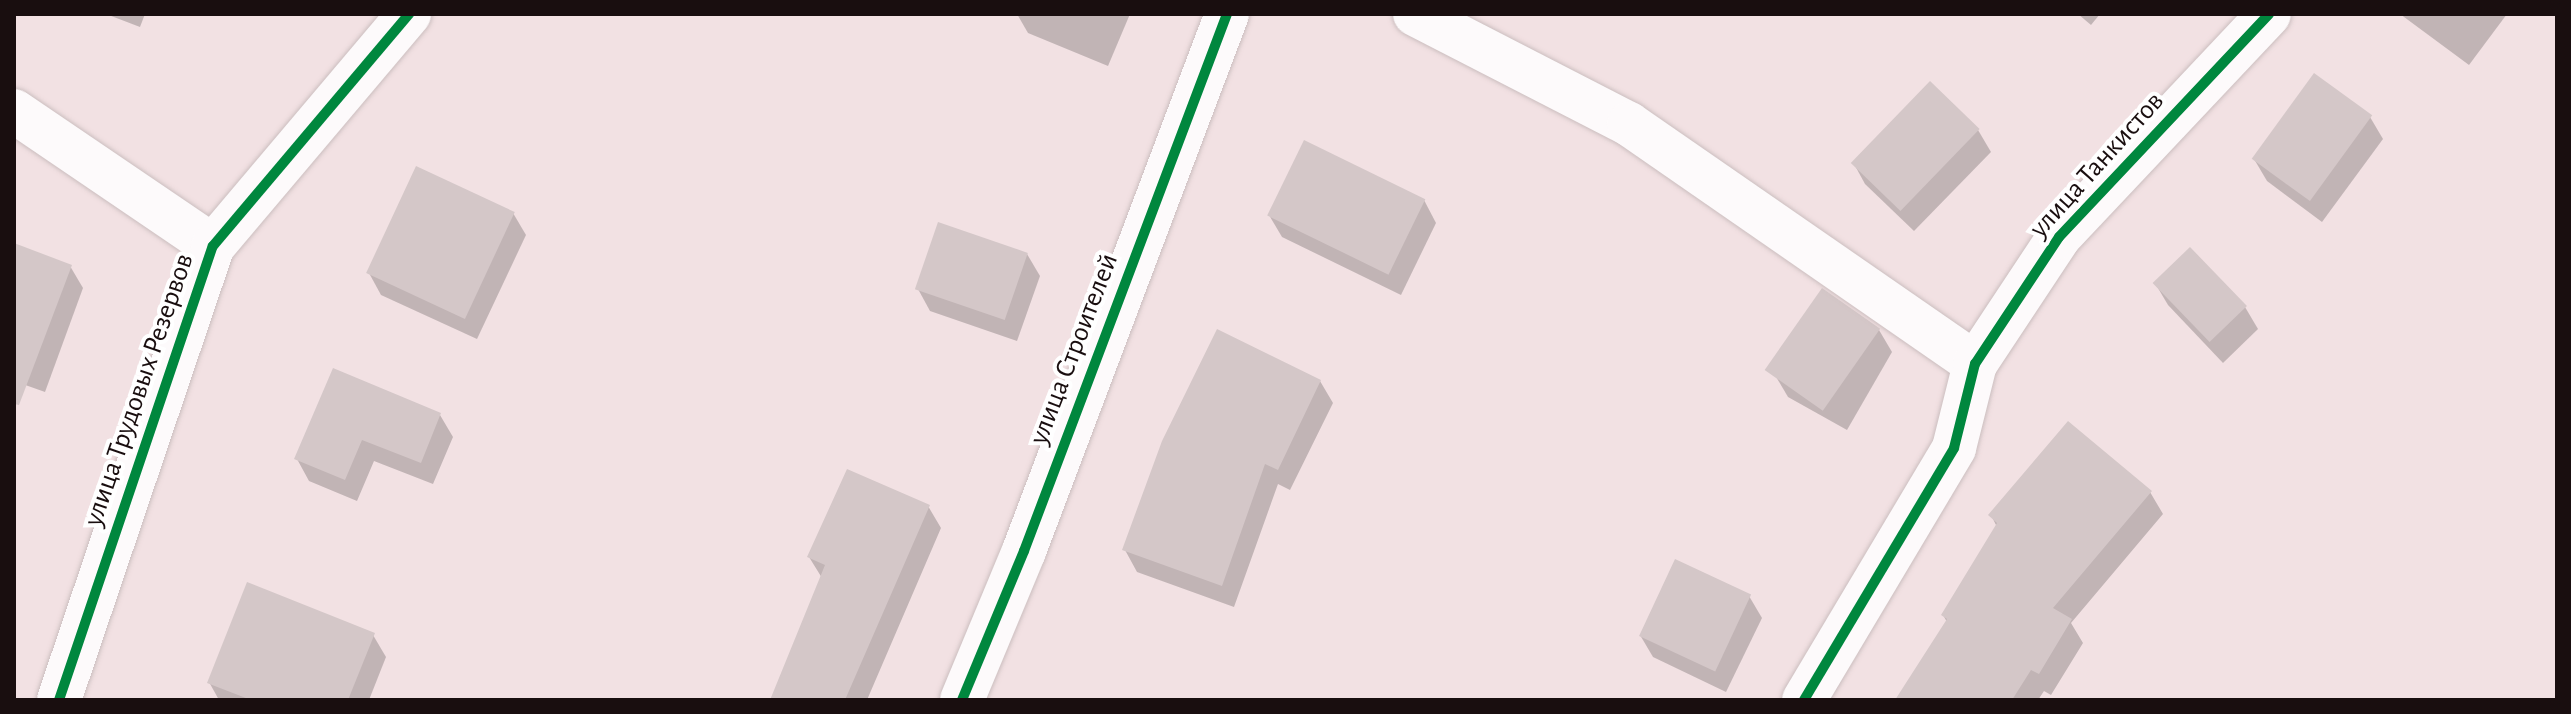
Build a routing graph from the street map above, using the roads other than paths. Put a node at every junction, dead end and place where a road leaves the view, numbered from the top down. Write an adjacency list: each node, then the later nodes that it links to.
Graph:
1 (409, 14): 6 (street, улица Трудовых Резервов)
2 (1227, 14): 9 (street, улица Строителей)
3 (1415, 14): 7 (street)
4 (2269, 14): 7 (street, улица Танкистов)
5 (14, 111): 6 (street)
6 (213, 246): 8 (street, улица Трудовых Резервов)
7 (1975, 364): 10 (street, улица Танкистов)
8 (59, 700)
9 (962, 700)
10 (1804, 700)

